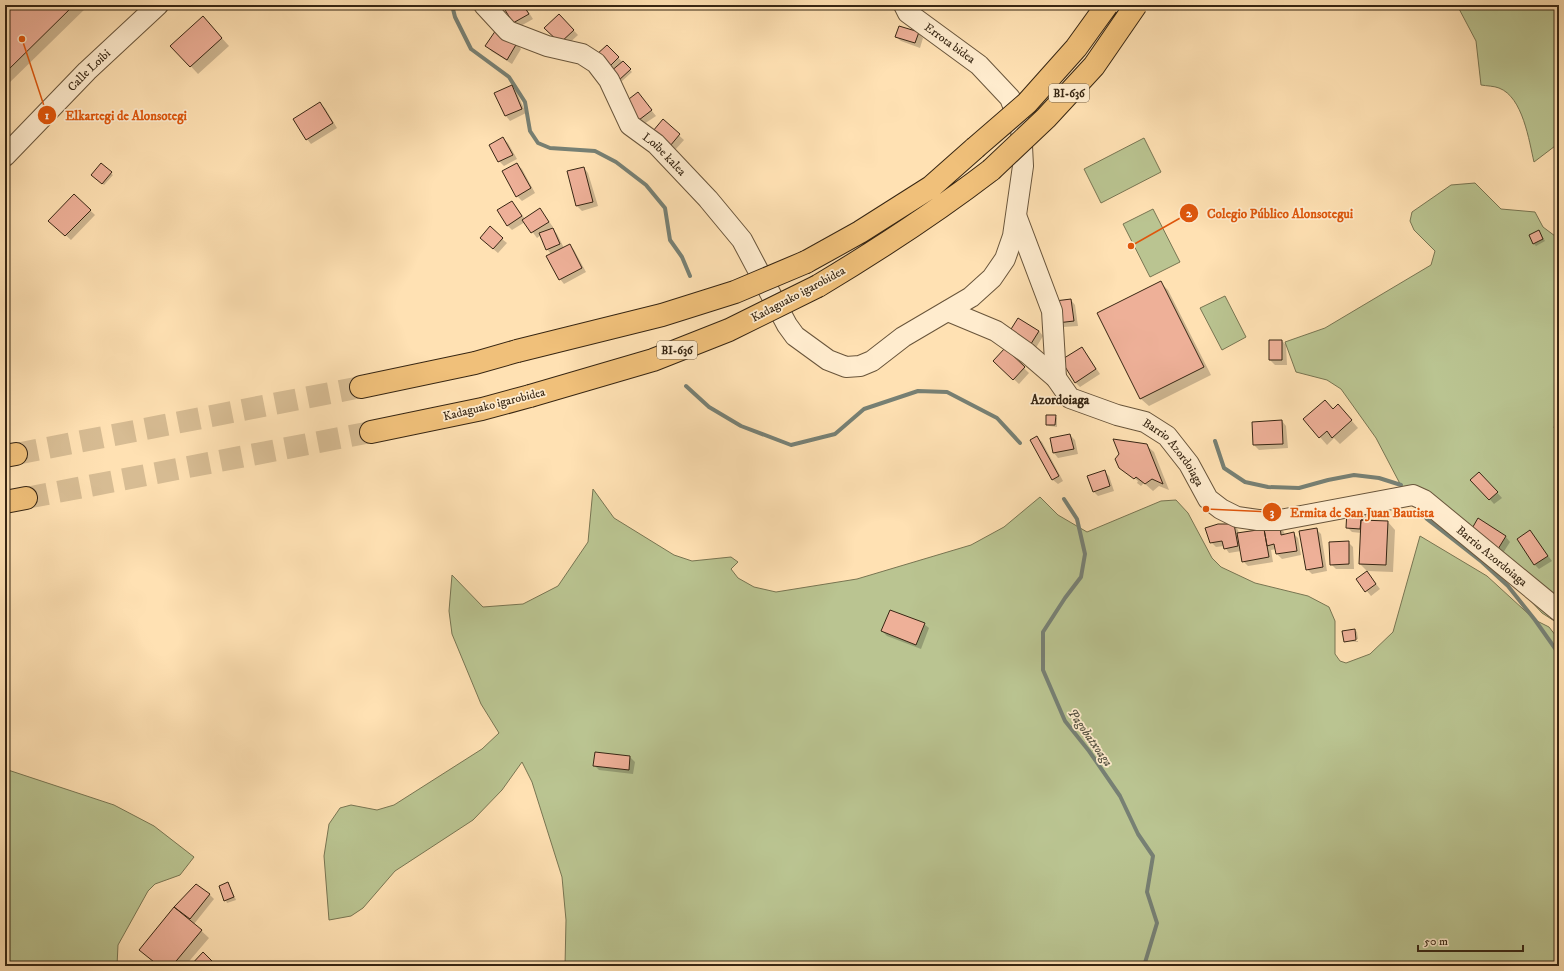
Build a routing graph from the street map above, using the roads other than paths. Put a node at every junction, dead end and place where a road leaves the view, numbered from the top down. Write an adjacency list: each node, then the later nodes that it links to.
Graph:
1 (158, 5): 6 (street, Calle Loibi)
2 (484, 5): 8 (street, Loibe kalea)
3 (904, 5): 7 (street, Errota bidea)
4 (1107, 5): 10 (highway, Kadaguako igarobidea / BI-636, bridge)
5 (1136, 5): 11 (highway, Kadaguako igarobidea / BI-636, bridge)
6 (5, 156)
7 (1015, 214): 8 (street); 9 (street)
8 (948, 311): 9 (street, Barrio Azordoiaga)
9 (1056, 378): 14 (street, Barrio Azordoiaga)
10 (361, 387)
11 (371, 432)
12 (26, 498): 13 (highway)
13 (5, 502)
14 (1559, 611)

